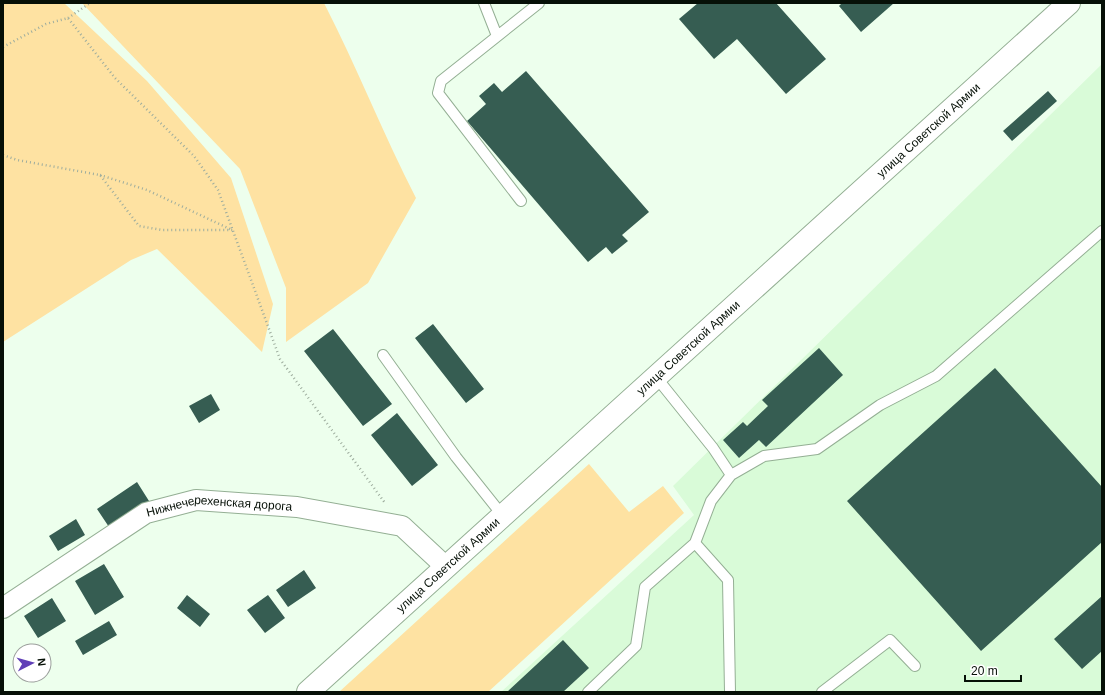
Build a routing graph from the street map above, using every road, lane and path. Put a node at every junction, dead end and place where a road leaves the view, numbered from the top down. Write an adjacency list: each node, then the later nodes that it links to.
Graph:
1 (90, 3): 5 (path)
2 (484, 3): 6 (lane)
3 (539, 3): 6 (lane)
4 (1069, 3): 14 (main road, улица Советской Армии)
5 (68, 18): 7 (path); 11 (path)
6 (497, 36): 10 (lane)
7 (3, 46)
8 (3, 155): 9 (path)
9 (100, 174): 11 (path); 11 (path)
10 (521, 201)
11 (233, 230): 17 (path)
12 (1102, 231): 15 (lane)
13 (382, 355): 16 (lane)
14 (656, 377): 15 (lane); 16 (main road, улица Советской Армии)
15 (731, 475): 18 (lane)
16 (503, 516): 19 (main road, улица Советской Армии)
17 (402, 526): 19 (street); 20 (street, Нижнечерехенская дорога)
18 (695, 544): 23 (lane); 24 (lane)
19 (446, 567): 22 (main road, улица Советской Армии)
20 (3, 608)
21 (915, 666): 25 (lane)
22 (308, 692)
23 (588, 692)
24 (730, 692)
25 (822, 692)

